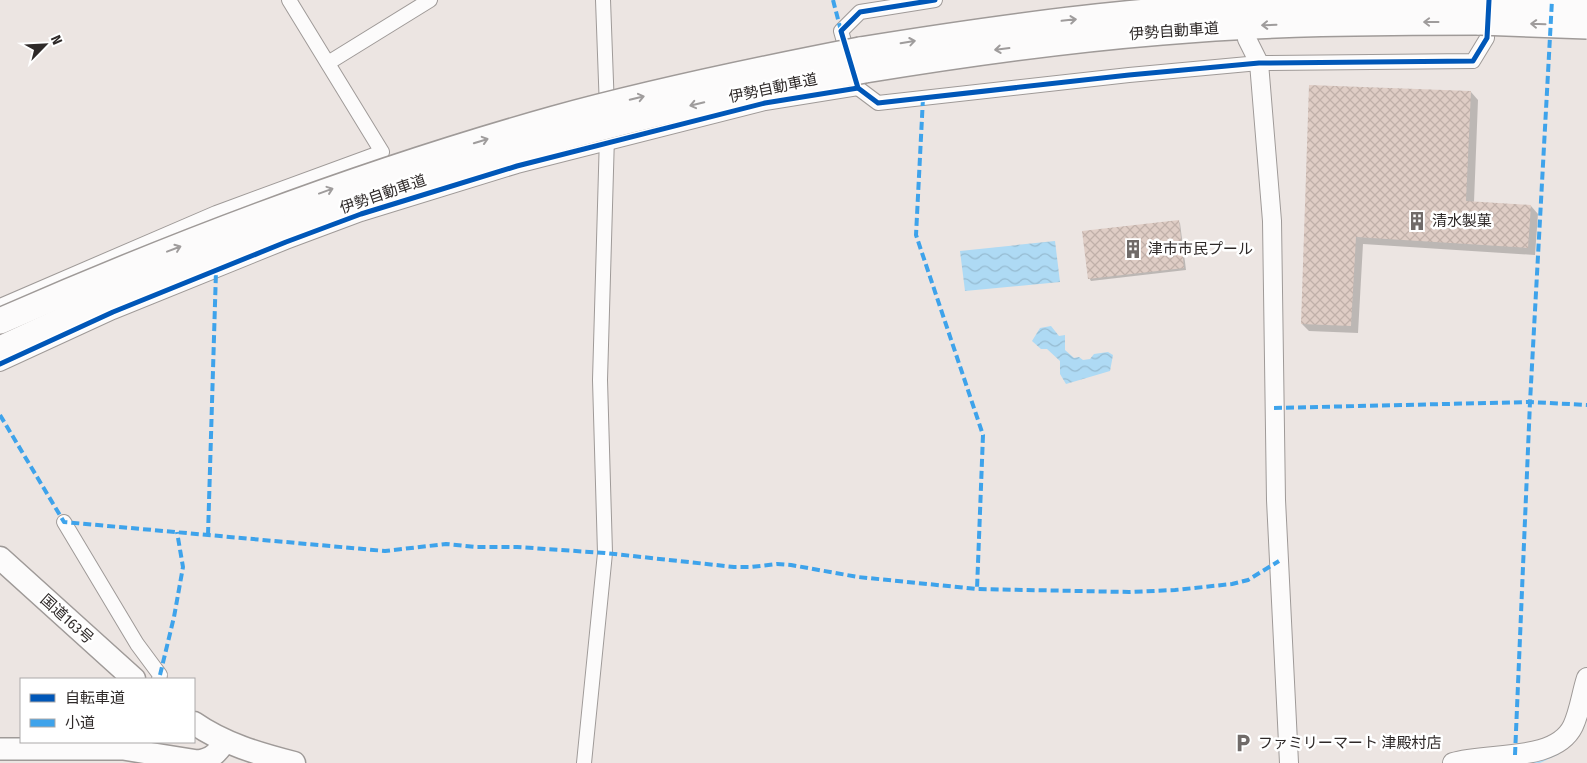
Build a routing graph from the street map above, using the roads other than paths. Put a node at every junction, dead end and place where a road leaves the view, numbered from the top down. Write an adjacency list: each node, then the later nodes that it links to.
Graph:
1 (288, 0): 9 (street)
2 (430, 0): 9 (street)
3 (603, 0): 12 (street)
4 (935, 0): 11 (street)
5 (1587, 6): 6 (highway, 伊勢自動車道, bridge)
6 (1483, 7): 7 (highway, 伊勢自動車道, one-way to 6, bridge); 10 (street); 11 (highway, 伊勢自動車道)
7 (1587, 26)
8 (1247, 38): 10 (street)
9 (328, 63): 13 (street)
10 (1259, 63): 11 (street); 27 (street)
11 (861, 69): 12 (street); 14 (highway, 伊勢自動車道, one-way to 11, bridge); 15 (highway, 伊勢自動車道, one-way to 15, bridge)
12 (608, 144): 16 (street); 26 (street)
13 (0, 306)
14 (0, 321)
15 (0, 349)
16 (0, 364)
17 (64, 522): 20 (street)
18 (0, 558): 19 (highway, 国道163号)
19 (133, 678)
20 (159, 678)
21 (1587, 678): 28 (main road)
22 (195, 724): 23 (highway)
23 (225, 742): 24 (main road); 25 (highway)
24 (0, 749)
25 (294, 763)
26 (584, 763)
27 (1288, 763)
28 (1453, 763)

